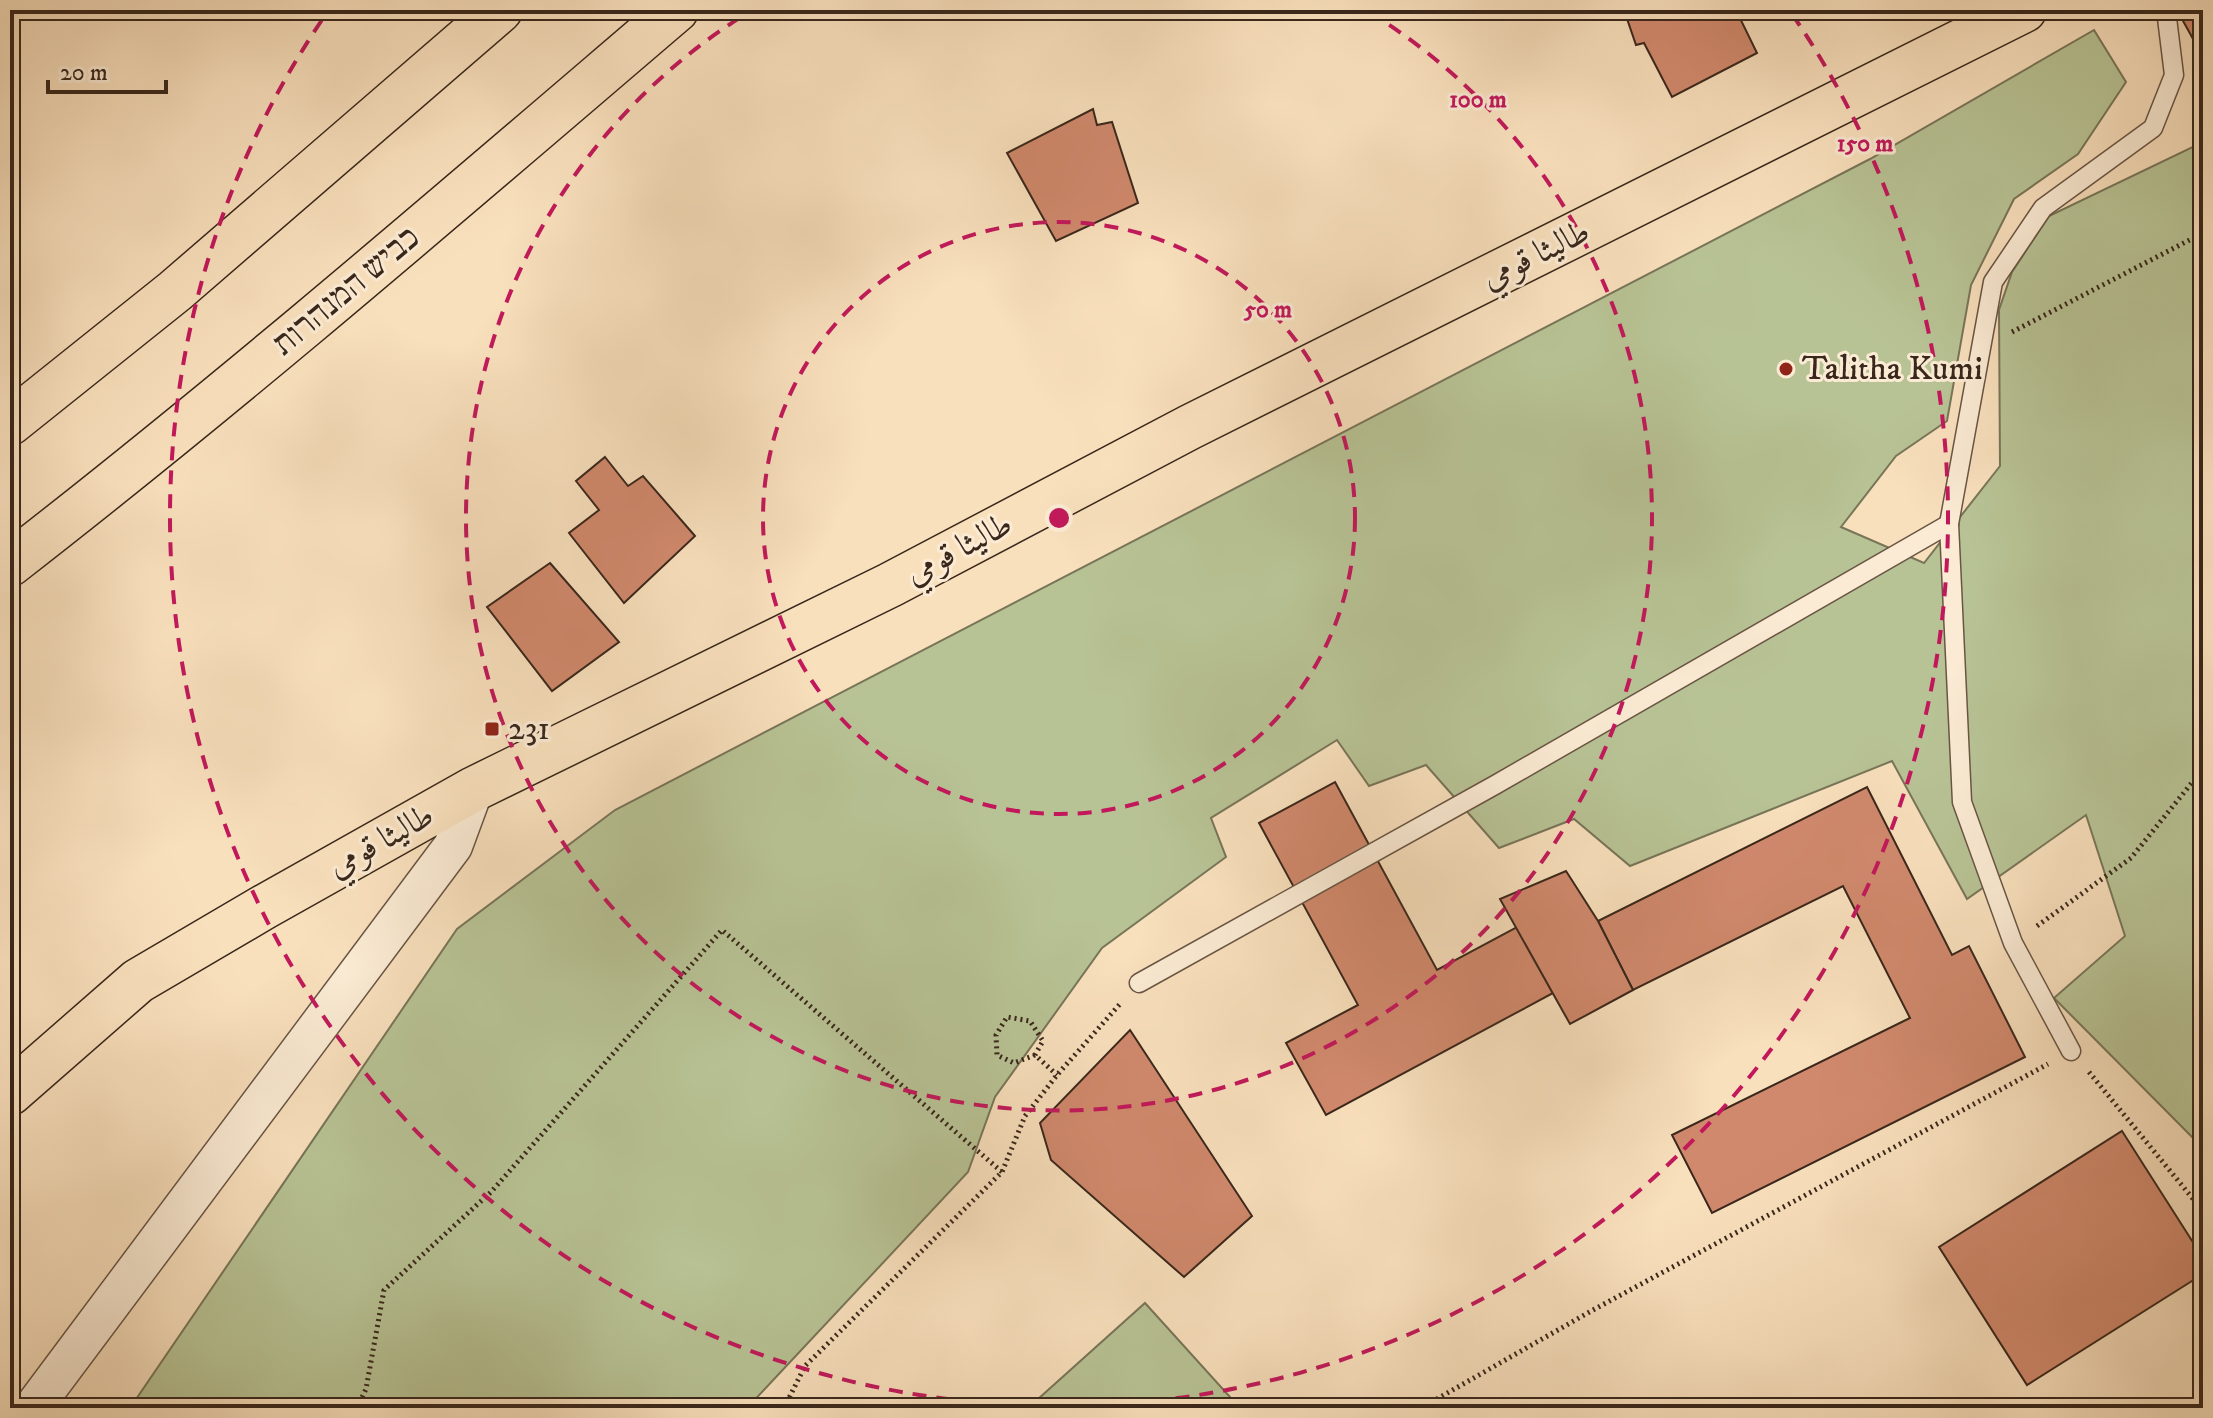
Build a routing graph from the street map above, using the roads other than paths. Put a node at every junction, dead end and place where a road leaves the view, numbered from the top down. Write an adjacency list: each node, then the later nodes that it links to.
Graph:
1 (500, 10): 5 (main road)
2 (676, 10): 7 (main road, כביש המנהרות)
3 (2024, 10): 8 (main road, طاليثا قومي)
4 (2166, 10): 6 (lane)
5 (10, 423)
6 (1949, 524): 9 (lane); 10 (lane)
7 (10, 564)
8 (474, 789): 11 (main road, طاليثا قومي); 12 (street)
9 (1139, 983)
10 (2071, 1051)
11 (10, 1093)
12 (33, 1408)

